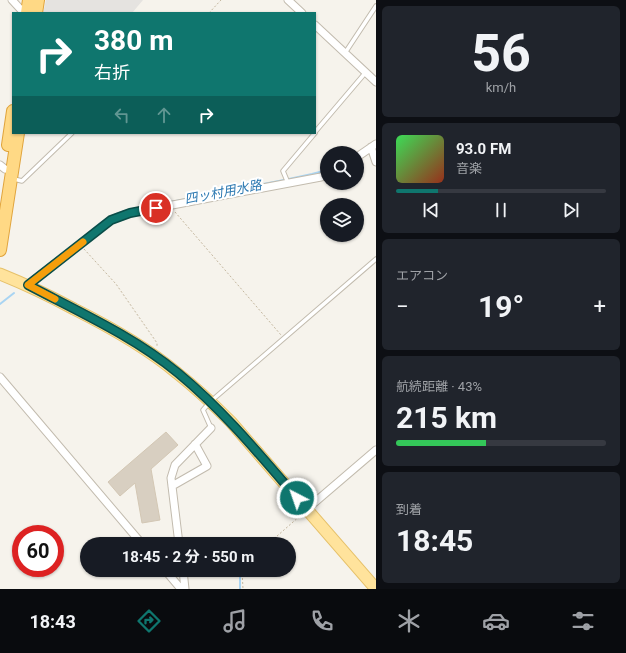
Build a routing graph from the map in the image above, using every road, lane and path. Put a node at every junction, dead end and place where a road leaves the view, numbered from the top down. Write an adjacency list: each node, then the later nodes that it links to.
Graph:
1 (12, 0): 7 (street)
2 (29, 0): 8 (highway)
3 (38, 0): 9 (highway)
4 (221, 0): 10 (path)
5 (288, 0): 11 (street)
6 (376, 6): 13 (lane)
7 (25, 12)
8 (26, 12)
9 (36, 12)
10 (210, 12)
11 (301, 12)
12 (316, 26): 13 (street)
13 (345, 53): 14 (street)
14 (366, 72): 15 (street); 17 (lane)
15 (376, 82)
16 (12, 118): 24 (highway)
17 (316, 132)
18 (18, 134): 24 (highway)
19 (71, 134): 24 (lane)
20 (314, 134): 26 (lane)
21 (373, 146): 22 (street); 23 (street)
22 (364, 152)
23 (376, 162)
24 (5, 171): 27 (highway); 30 (highway)
25 (320, 177): 26 (street)
26 (288, 183): 28 (street)
27 (0, 198)
28 (169, 206): 29 (street); 34 (path)
29 (80, 244): 33 (street); 35 (path)
30 (0, 250)
31 (376, 259): 34 (lane)
32 (0, 274): 33 (main road)
33 (28, 285): 35 (main road)
34 (284, 339): 37 (lane)
35 (155, 356): 37 (main road)
36 (0, 377): 43 (street)
37 (210, 402): 38 (lane); 42 (main road)
38 (211, 428): 39 (street)
39 (195, 444): 41 (street); 41 (street)
40 (376, 450): 42 (street)
41 (172, 486): 44 (street)
42 (307, 509): 45 (path); 52 (main road)
43 (136, 537)
44 (178, 537)
45 (276, 537)
46 (169, 577): 49 (street)
47 (183, 577): 50 (street)
48 (242, 577): 51 (path)
49 (176, 588)
50 (185, 589)
51 (243, 589)
52 (376, 589)

